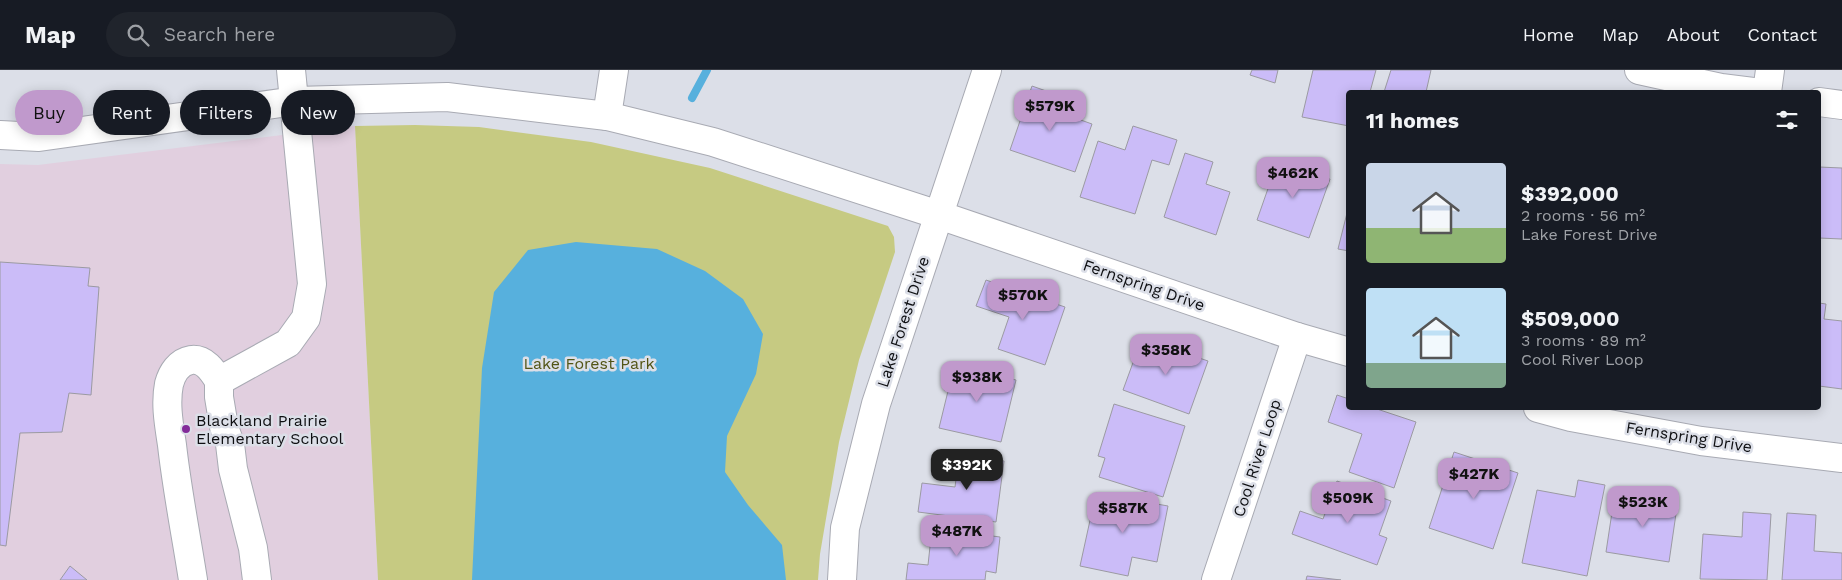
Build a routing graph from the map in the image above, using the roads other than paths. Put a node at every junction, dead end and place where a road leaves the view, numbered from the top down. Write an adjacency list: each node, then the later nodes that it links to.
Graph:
1 (291, 70): 6 (street)
2 (614, 70): 13 (street)
3 (987, 70): 16 (street, Lake Forest Drive)
4 (1639, 70): 7 (street)
5 (1770, 70): 8 (street)
6 (294, 90)
7 (1737, 90)
8 (1767, 90)
9 (355, 99): 13 (street, Fernspring Drive)
10 (281, 102): 14 (street, Fernspring Drive)
11 (1821, 102): 12 (street)
12 (1842, 105)
13 (607, 116): 16 (street, Fernspring Drive)
14 (0, 134)
15 (298, 135): 19 (street)
16 (939, 215): 17 (street, Fernspring Drive); 24 (street, Lake Forest Drive)
17 (1297, 337): 18 (street, Fernspring Drive); 25 (street, Cool River Loop)
18 (1346, 351)
19 (219, 381): 22 (street); 23 (street)
20 (1545, 410): 21 (street, Fernspring Drive)
21 (1842, 458)
22 (193, 580)
23 (257, 580)
24 (842, 580)
25 (1216, 580)

